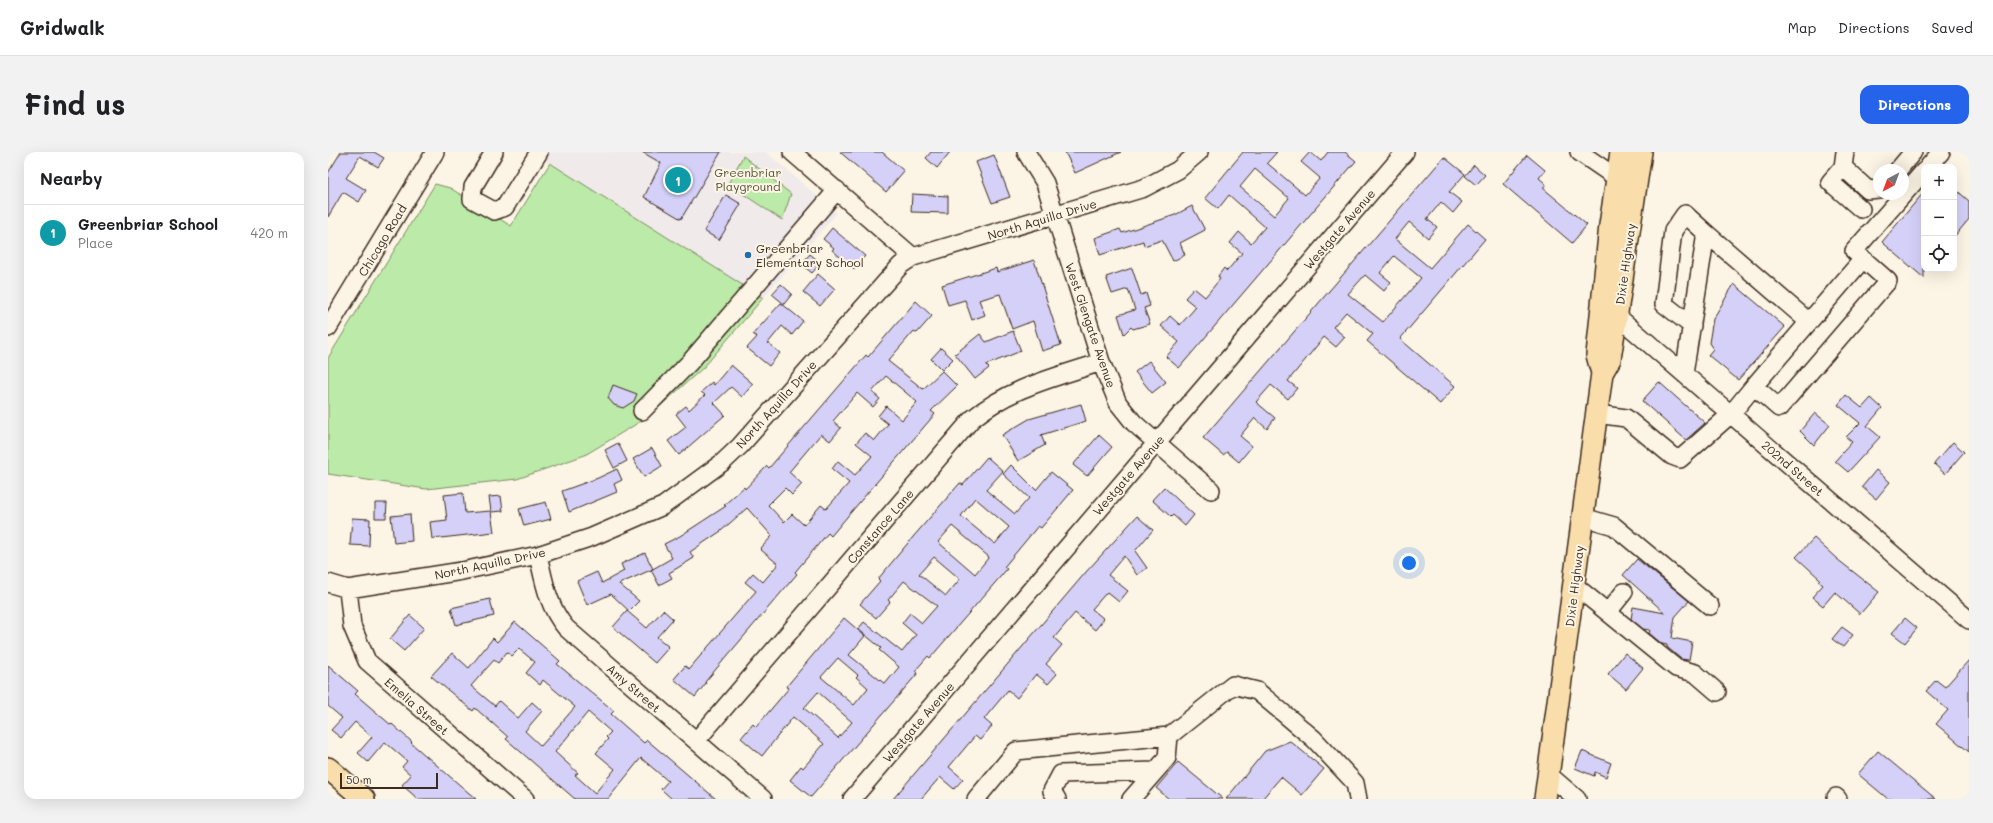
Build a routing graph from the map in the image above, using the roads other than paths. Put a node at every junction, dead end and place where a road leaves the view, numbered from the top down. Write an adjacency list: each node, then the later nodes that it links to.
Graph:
1 (435, 152): 28 (street, Chicago Road)
2 (494, 152): 3 (street)
3 (539, 152)
4 (792, 152): 18 (street)
5 (1026, 152): 21 (street, West Glengate Avenue)
6 (1406, 152): 36 (street, Westgate Avenue)
7 (1579, 152): 17 (street)
8 (1621, 152): 17 (main road, Dixie Highway)
9 (1641, 152): 25 (main road, Dixie Highway)
10 (1913, 152): 14 (street)
11 (1941, 152): 15 (street)
12 (1197, 155): 21 (street, North Aquilla Drive)
13 (1844, 160): 19 (street); 20 (street)
14 (1903, 164)
15 (1931, 164)
16 (1921, 174): 24 (street)
17 (1617, 178): 30 (main road, Dixie Highway)
18 (837, 190): 23 (street); 33 (street)
19 (1873, 190)
20 (1862, 209)
21 (1054, 216): 23 (street, North Aquilla Drive); 29 (street, West Glengate Avenue)
22 (1706, 233): 26 (street); 27 (street); 27 (street)
23 (913, 257): 39 (street, North Aquilla Drive)
24 (1863, 259): 26 (street); 32 (street)
25 (1618, 316): 30 (main road, Dixie Highway); 31 (street, 202nd Street)
26 (1809, 322): 32 (street)
27 (1692, 326): 31 (street)
28 (328, 328)
29 (1101, 362): 36 (street, West Glengate Avenue); 49 (street, Constance Lane)
30 (1602, 373): 34 (main road, Dixie Highway)
31 (1684, 374): 35 (street, 202nd Street)
32 (1754, 386): 35 (street)
33 (642, 411)
34 (1597, 414): 35 (street); 38 (main road, Dixie Highway)
35 (1731, 414): 46 (street, 202nd Street)
36 (1157, 442): 37 (street, West Glengate Avenue); 56 (street, Westgate Avenue)
37 (1211, 490)
38 (1583, 517): 41 (main road, Dixie Highway); 44 (street)
39 (538, 555): 42 (street, North Aquilla Drive); 49 (street, Amy Street)
40 (328, 583): 42 (street, North Aquilla Drive)
41 (1574, 585): 45 (street); 52 (main road, Dixie Highway)
42 (348, 589): 54 (street, Emelia Street)
43 (1624, 592): 45 (street)
44 (1710, 606)
45 (1608, 612): 47 (street)
46 (1969, 620)
47 (1717, 692)
48 (1169, 736): 51 (street); 57 (street); 60 (street)
49 (696, 741): 55 (street, Amy Street)
50 (328, 768): 53 (main road)
51 (1154, 771): 58 (street); 59 (street)
52 (1549, 775): 61 (main road, Dixie Highway); 62 (street)
53 (364, 799)
54 (525, 799)
55 (763, 799)
56 (852, 799)
57 (976, 799)
58 (1057, 799)
59 (1131, 799)
60 (1358, 799)
61 (1545, 799)
62 (1577, 799)

